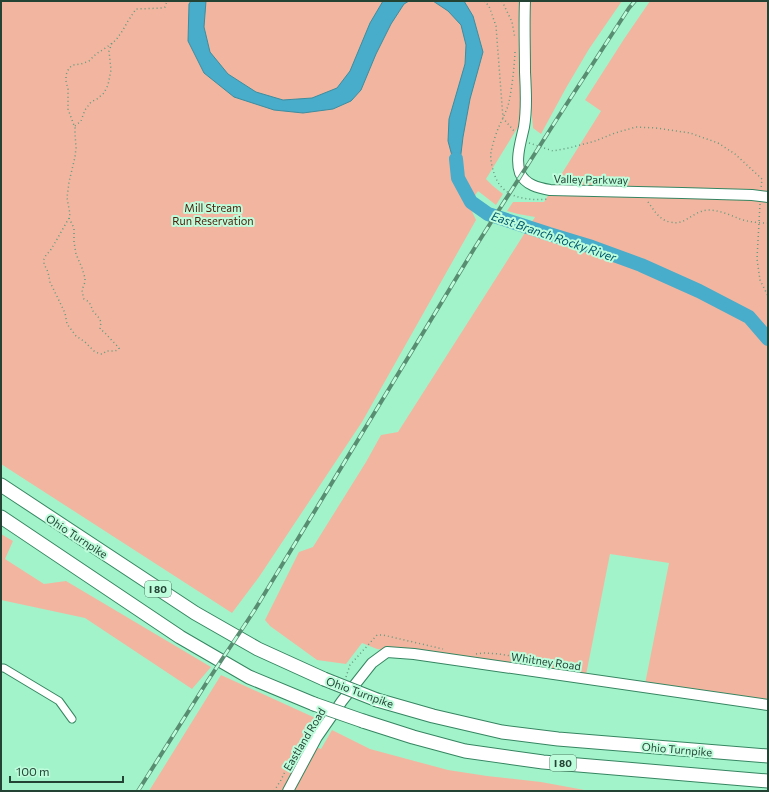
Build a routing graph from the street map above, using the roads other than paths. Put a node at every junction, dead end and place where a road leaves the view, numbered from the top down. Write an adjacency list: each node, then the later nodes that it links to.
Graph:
1 (525, 1): 2 (street, Valley Parkway)
2 (764, 197)
3 (1, 486): 9 (highway, Ohio Turnpike / I 80, bridge)
4 (1, 517): 10 (highway, I 80, bridge)
5 (1, 668): 8 (street)
6 (342, 701): 7 (street, Whitney Road); 11 (street, Eastland Road)
7 (768, 705)
8 (72, 719)
9 (768, 756)
10 (768, 781)
11 (288, 791)

